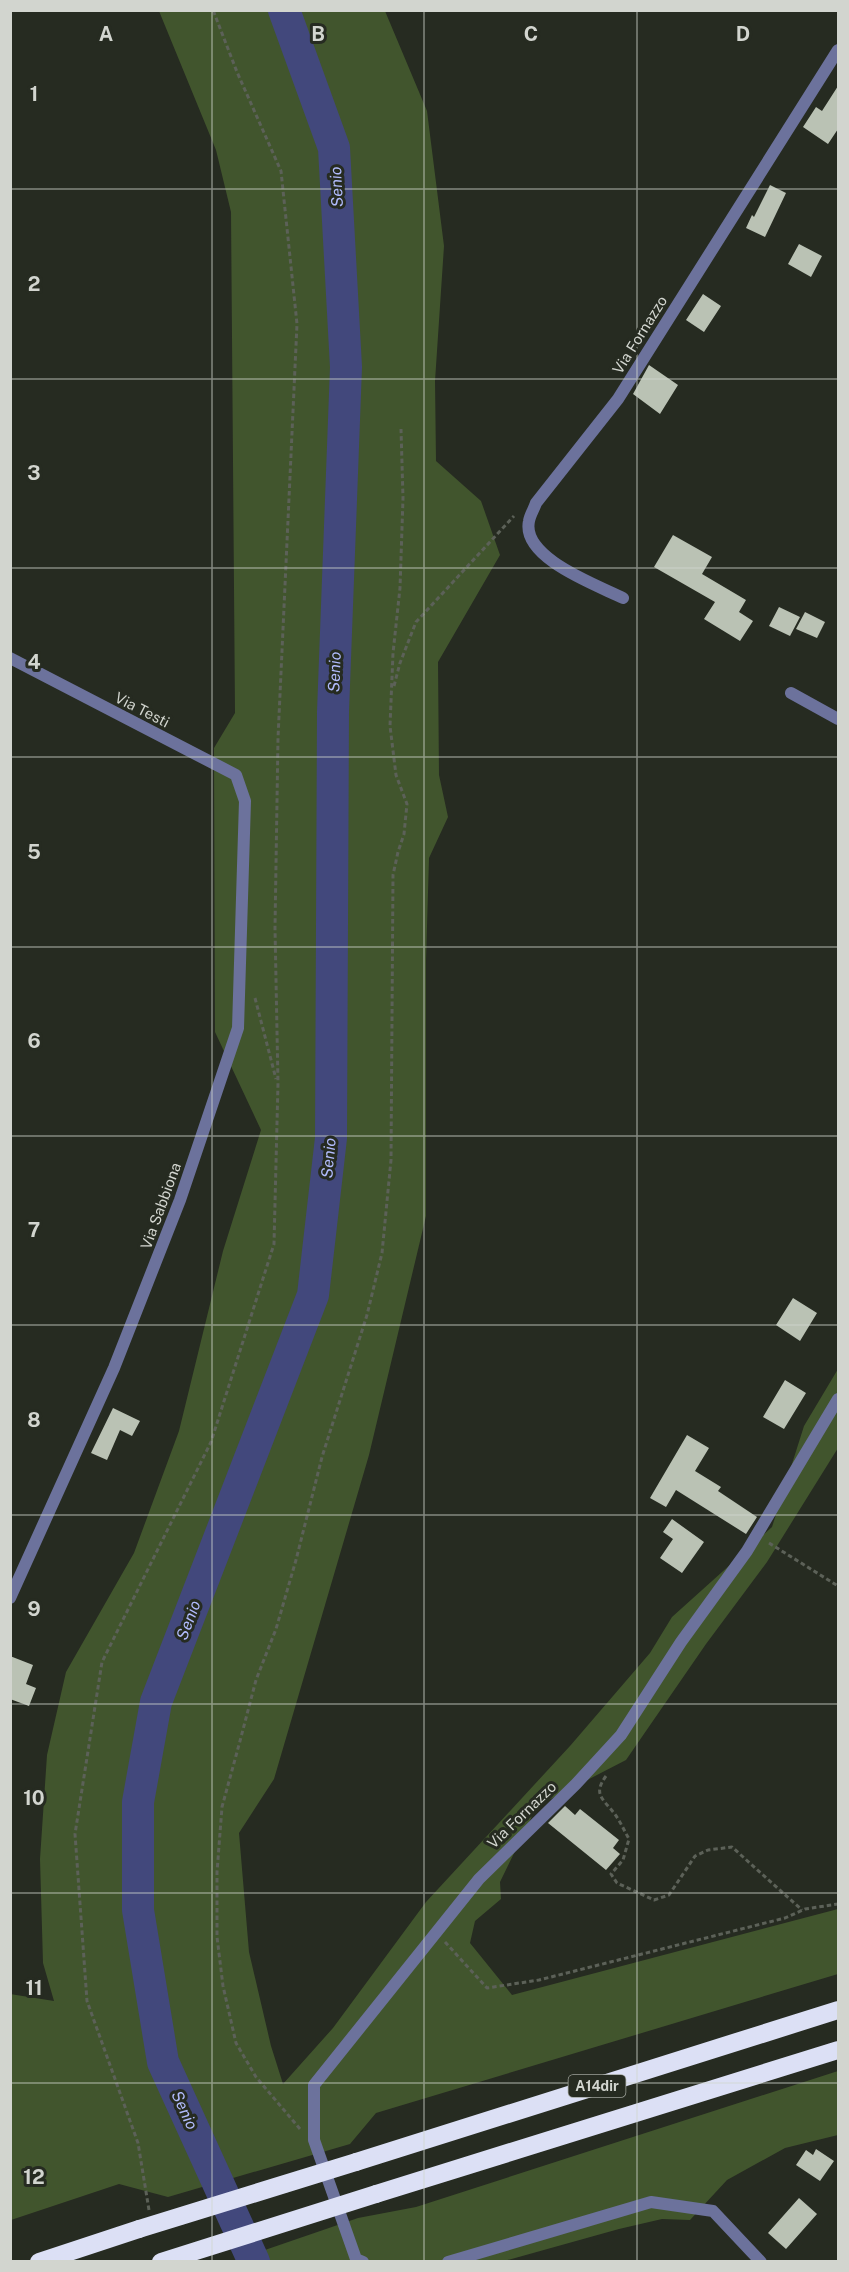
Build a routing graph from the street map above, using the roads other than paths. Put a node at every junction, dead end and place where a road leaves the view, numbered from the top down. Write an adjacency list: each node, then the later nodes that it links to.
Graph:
1 (838, 50): 2 (street, Via Fornazzo)
2 (623, 598)
3 (10, 658): 6 (street, Via Testi)
4 (791, 693): 5 (street)
5 (838, 718)
6 (245, 801): 8 (street, Via Sabbiona)
7 (838, 1399): 13 (street, Via Fornazzo)
8 (10, 1598)
9 (838, 2010): 11 (highway, A14dir, bridge)
10 (838, 2050): 12 (highway, A14dir, bridge)
11 (39, 2262)
12 (161, 2262)
13 (363, 2262)
14 (447, 2262): 15 (street)
15 (761, 2262)

